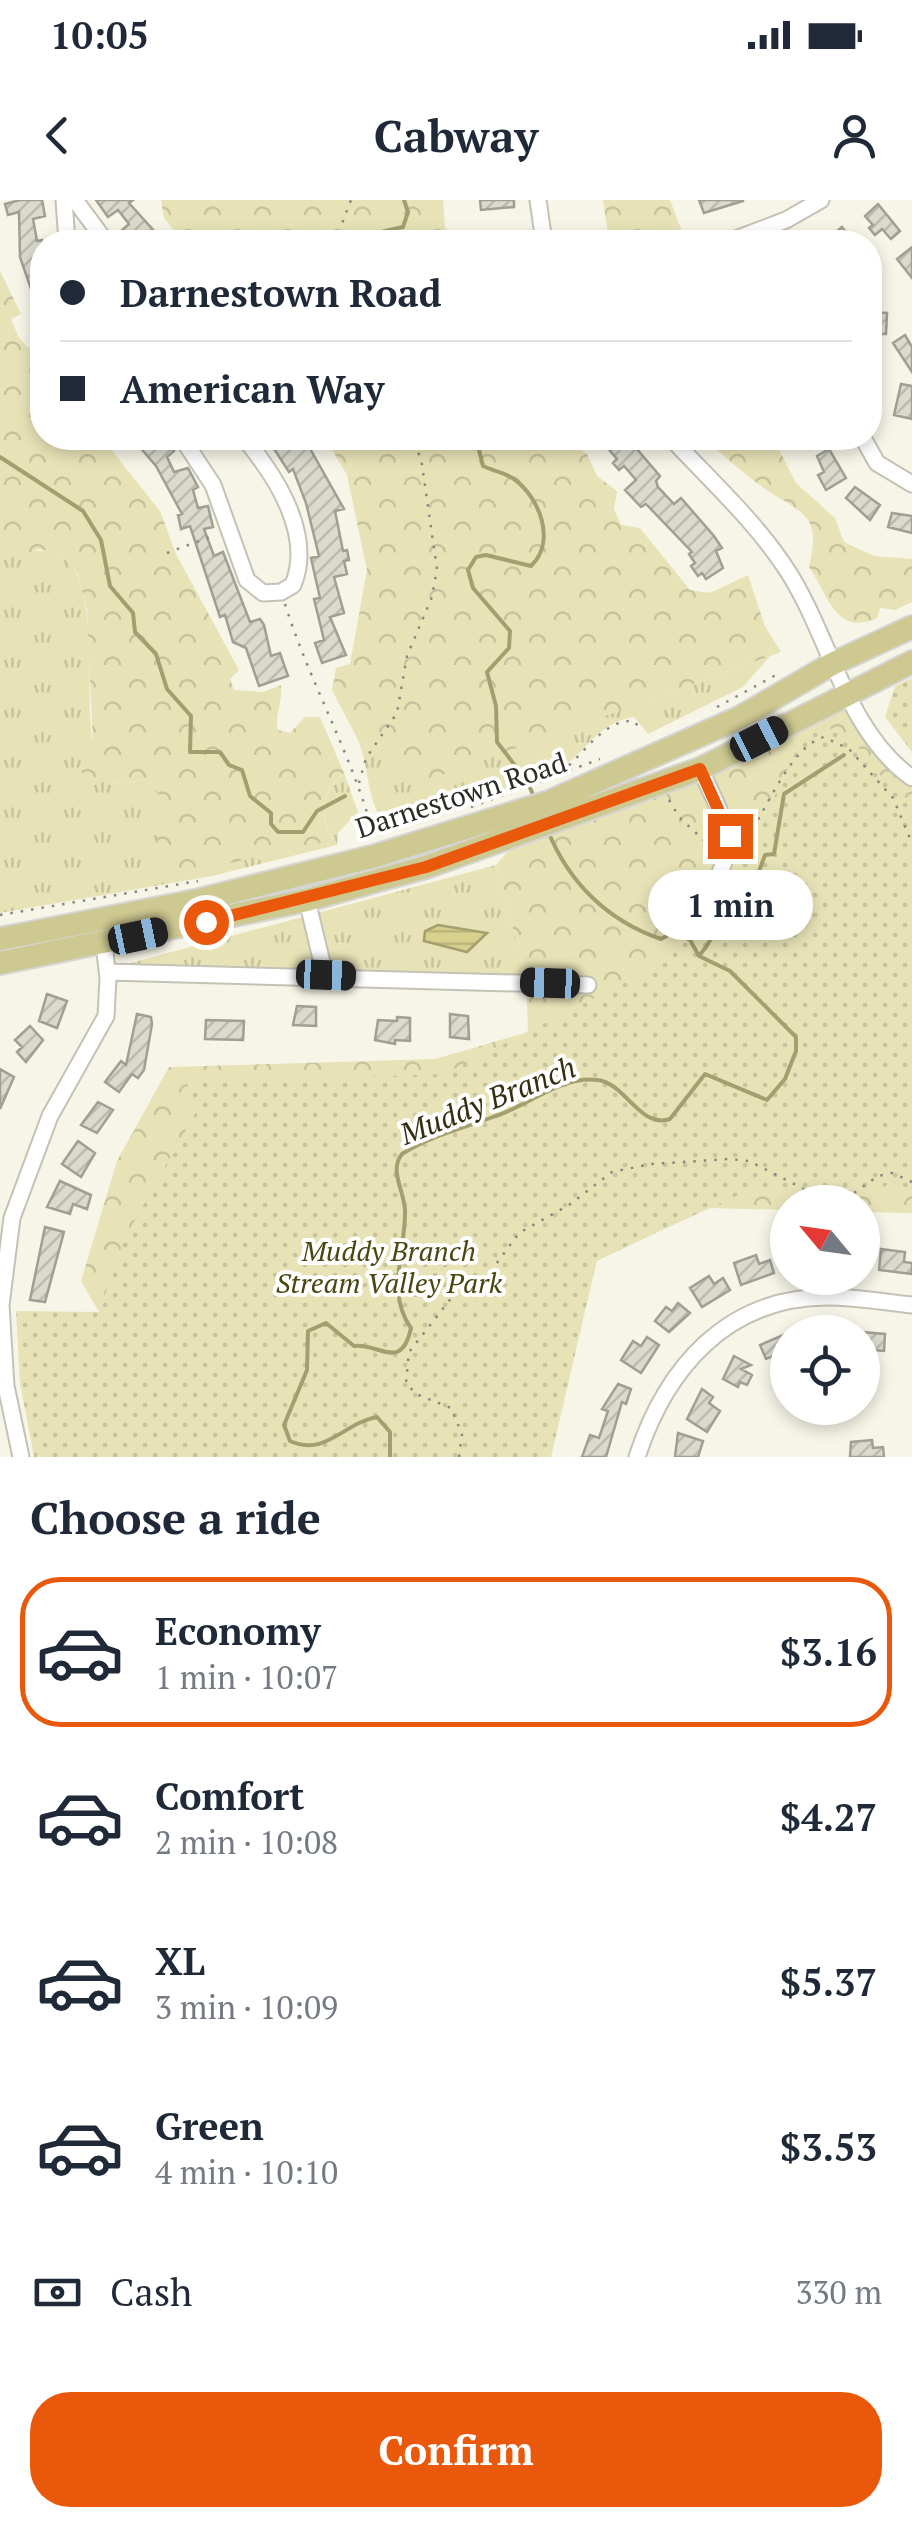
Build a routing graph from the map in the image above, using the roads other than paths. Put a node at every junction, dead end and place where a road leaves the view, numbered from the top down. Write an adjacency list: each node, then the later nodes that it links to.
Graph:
1 (64, 200): 5 (street)
2 (75, 200): 6 (street)
3 (538, 200): 7 (street)
4 (821, 200): 8 (street)
5 (67, 230)
6 (97, 230)
7 (542, 230)
8 (760, 230)
9 (190, 450): 10 (street)
10 (254, 450)
11 (682, 450): 16 (street)
12 (870, 450): 13 (street)
13 (912, 484)
14 (912, 627): 16 (main road, Darnestown Road)
15 (912, 662): 16 (main road, Darnestown Road)
16 (840, 679): 17 (main road, Darnestown Road); 18 (street); 19 (main road, Darnestown Road)
17 (700, 769): 19 (main road, Darnestown Road); 21 (street)
18 (912, 778)
19 (539, 805): 20 (main road, Darnestown Road); 22 (main road, Darnestown Road)
20 (307, 900): 23 (main road, Darnestown Road); 26 (street)
21 (696, 915)
22 (0, 938)
23 (104, 944): 24 (main road, Darnestown Road); 25 (street)
24 (0, 963)
25 (108, 972): 26 (street); 29 (street)
26 (326, 975): 27 (street)
27 (588, 984)
28 (912, 1305): 30 (street)
29 (21, 1457)
30 (637, 1457)

